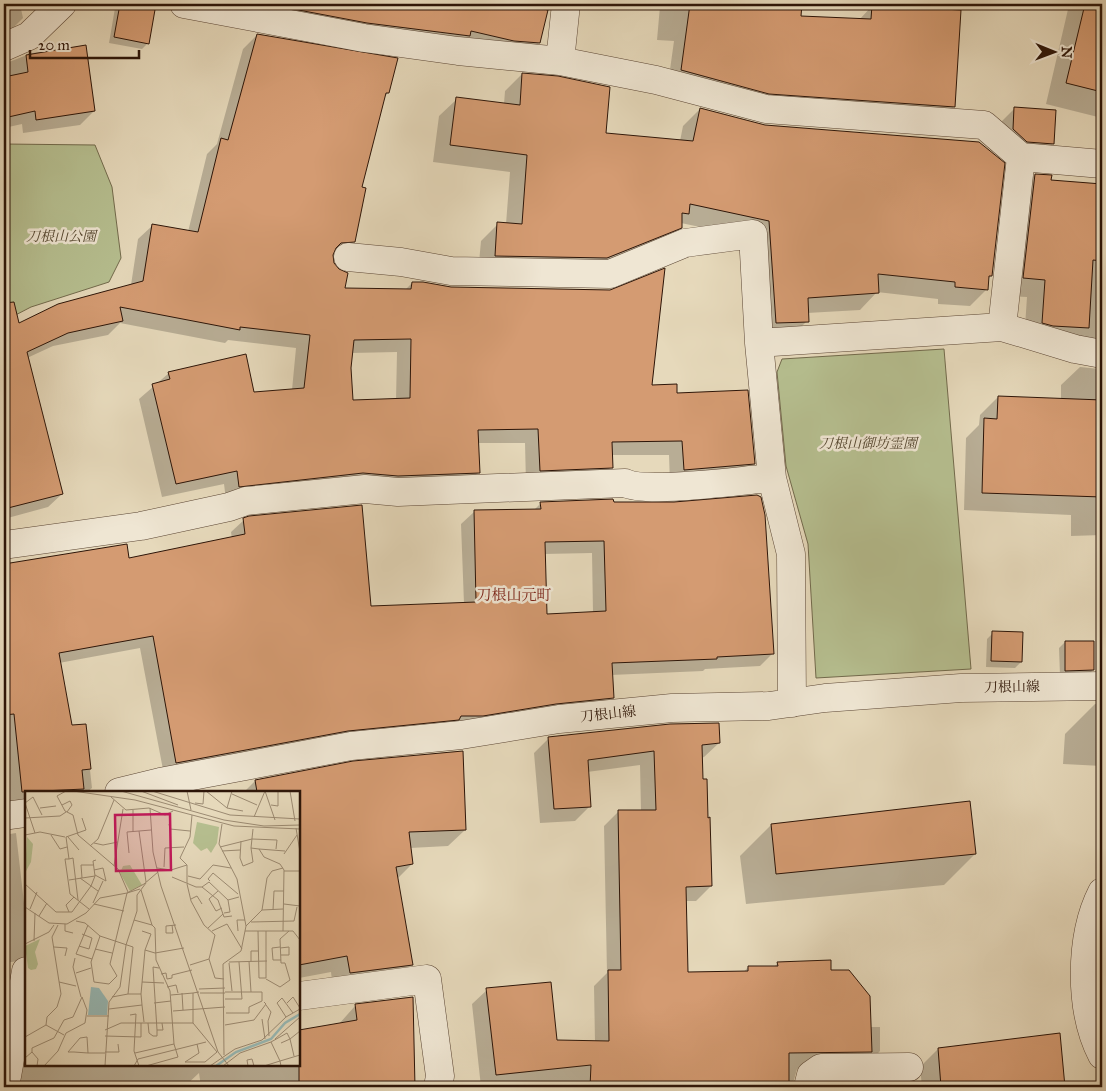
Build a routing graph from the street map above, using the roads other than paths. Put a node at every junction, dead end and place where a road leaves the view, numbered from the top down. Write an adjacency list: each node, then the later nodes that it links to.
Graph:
1 (62, 4): 4 (street)
2 (184, 4): 5 (street)
3 (566, 4): 5 (street)
4 (4, 47)
5 (560, 61): 6 (street)
6 (1021, 157): 7 (street); 9 (street)
7 (1102, 164)
8 (348, 257): 10 (street)
9 (1002, 327): 10 (street); 11 (street)
10 (759, 343): 12 (street)
11 (1102, 354)
12 (772, 478): 13 (street); 15 (street)
13 (4, 545)
14 (1102, 686): 15 (street, 刀根山線)
15 (792, 703): 16 (street, 刀根山線)
16 (123, 791)
17 (25, 813): 18 (street)
18 (4, 816)
19 (1102, 892): 22 (street)
20 (25, 976): 24 (street)
21 (300, 996): 26 (street)
22 (1102, 1056)
23 (909, 1067): 27 (street)
24 (4, 1082): 25 (street)
25 (5, 1087)
26 (438, 1087)
27 (808, 1087)

